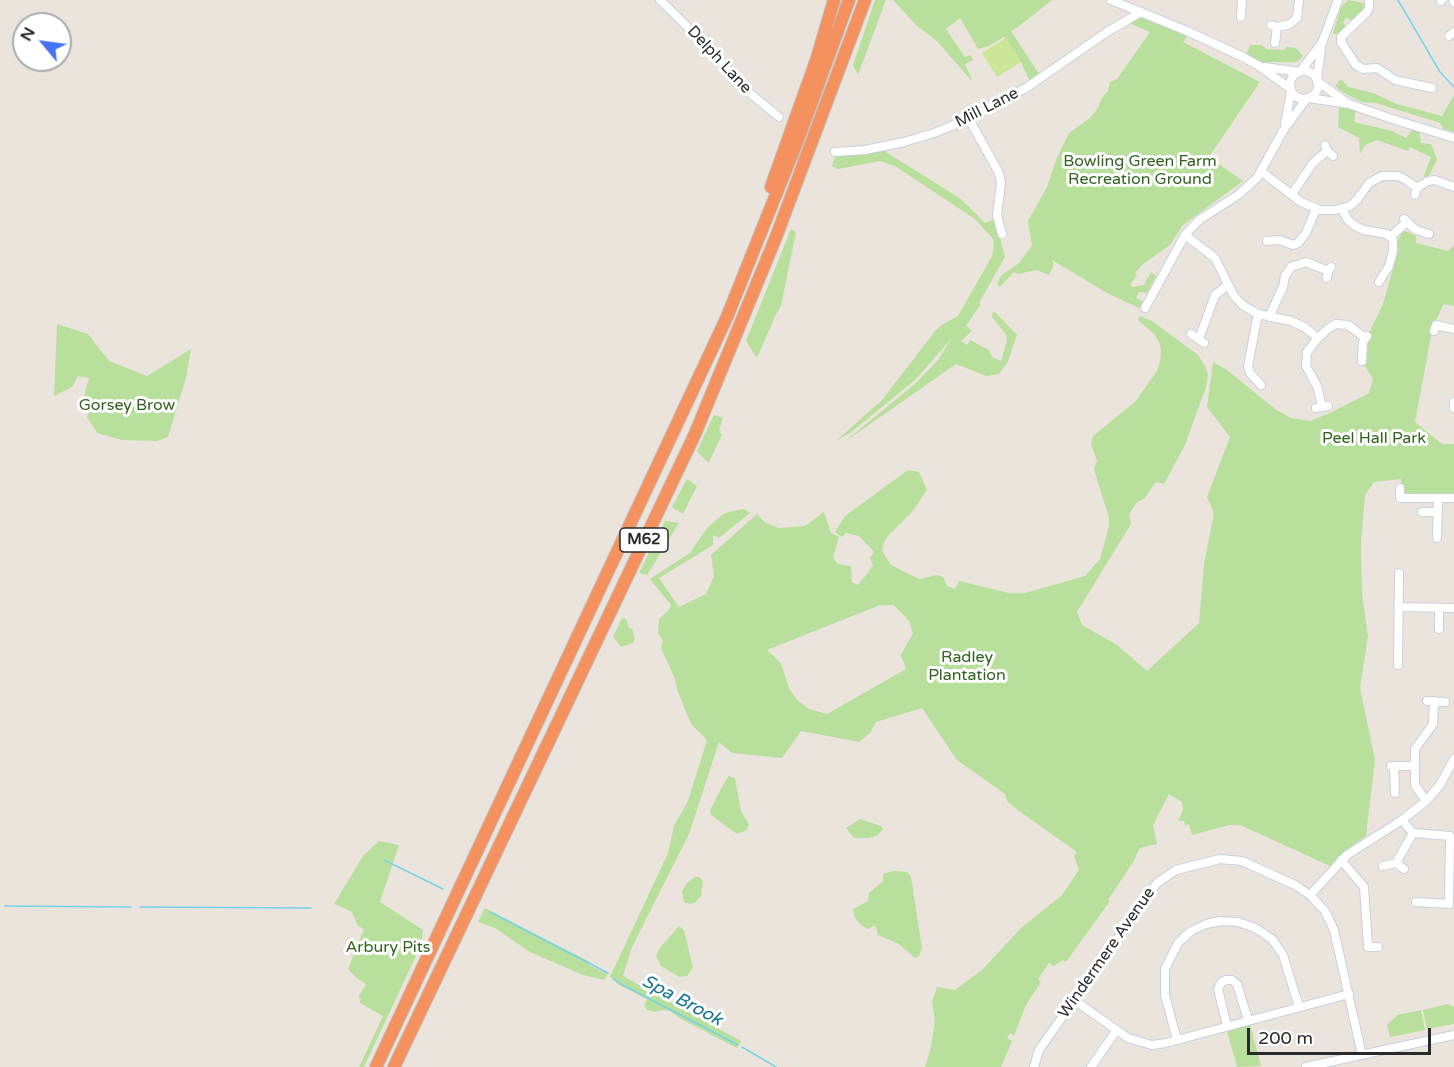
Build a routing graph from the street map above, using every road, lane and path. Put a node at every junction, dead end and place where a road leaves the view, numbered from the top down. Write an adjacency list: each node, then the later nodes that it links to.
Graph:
1 (660, 0): 22 (street, Delph Lane)
2 (834, 0): 53 (highway)
3 (849, 0): 53 (highway, M62)
4 (865, 0): 91 (highway, M62)
5 (1242, 0): 11 (street)
6 (1299, 0): 13 (street)
7 (1338, 0): 14 (street)
8 (1369, 0): 18 (street)
9 (1114, 1): 10 (street); 12 (street)
10 (1141, 12): 12 (street, Mill Lane); 15 (street)
11 (1241, 17)
12 (1121, 23): 23 (street, Mill Lane)
13 (1275, 43)
14 (1322, 43): 16 (street); 17 (street)
15 (1259, 66): 16 (street); 19 (street)
16 (1300, 72): 17 (street); 19 (street)
17 (1317, 80): 20 (street); 21 (street)
18 (1432, 88)
19 (1291, 90): 20 (street); 24 (street)
20 (1308, 98): 21 (street); 24 (street)
21 (1349, 104): 25 (street)
22 (779, 117)
23 (969, 119): 27 (street, Mill Lane); 33 (street)
24 (1283, 131): 28 (street)
25 (1454, 138)
26 (1328, 151): 30 (street)
27 (835, 152)
28 (1262, 172): 30 (street); 35 (street)
29 (1454, 188): 32 (street)
30 (1292, 194): 31 (street)
31 (1316, 209): 32 (street); 37 (street)
32 (1342, 209): 36 (street)
33 (1002, 234)
34 (1429, 234): 36 (street)
35 (1185, 235): 40 (street); 41 (street)
36 (1390, 237): 39 (street)
37 (1266, 241)
38 (1329, 272): 43 (street)
39 (1379, 283)
40 (1228, 285): 42 (street); 46 (street)
41 (1144, 303)
42 (1258, 314): 43 (street); 49 (street)
43 (1269, 317): 47 (street)
44 (1440, 325): 45 (street)
45 (1454, 329)
46 (1191, 334)
47 (1318, 338): 48 (street); 51 (street)
48 (1362, 361)
49 (1261, 385)
50 (1454, 402): 52 (street)
51 (1322, 407)
52 (1454, 408)
53 (679, 423): 90 (highway, M62)
54 (1400, 488): 55 (street)
55 (1438, 498): 56 (street); 58 (street)
56 (1454, 498)
57 (1422, 512): 58 (street)
58 (1438, 512): 59 (street)
59 (1437, 538)
60 (1399, 573): 61 (street)
61 (1399, 607): 62 (street); 65 (street)
62 (1439, 608): 63 (street); 64 (street)
63 (1454, 608)
64 (1438, 629)
65 (1398, 665)
66 (1445, 702): 68 (street)
67 (1454, 759): 70 (street)
68 (1415, 766): 69 (street); 70 (street)
69 (1395, 793)
70 (1426, 801): 71 (street)
71 (1402, 820): 72 (street); 74 (street)
72 (1413, 834): 73 (street); 75 (street)
73 (1452, 835): 79 (street)
74 (1341, 860): 78 (street); 80 (street)
75 (1396, 863): 76 (street); 77 (street)
76 (1383, 866)
77 (1404, 869)
78 (1310, 895): 81 (street, Windermere Avenue); 82 (street, Windermere Avenue)
79 (1416, 901)
80 (1378, 947)
81 (1349, 994): 83 (street); 89 (street, Windermere Avenue)
82 (1074, 1000): 86 (street); 92 (street, Windermere Avenue)
83 (1299, 1007): 84 (street); 88 (street)
84 (1248, 1020): 85 (street); 85 (street)
85 (1227, 1026): 88 (street)
86 (1116, 1030): 88 (street); 93 (street)
87 (1454, 1035): 89 (street)
88 (1177, 1040)
89 (1362, 1055): 94 (street)
90 (376, 1067)
91 (394, 1067)
92 (1034, 1067)
93 (1091, 1067)
94 (1306, 1067)

